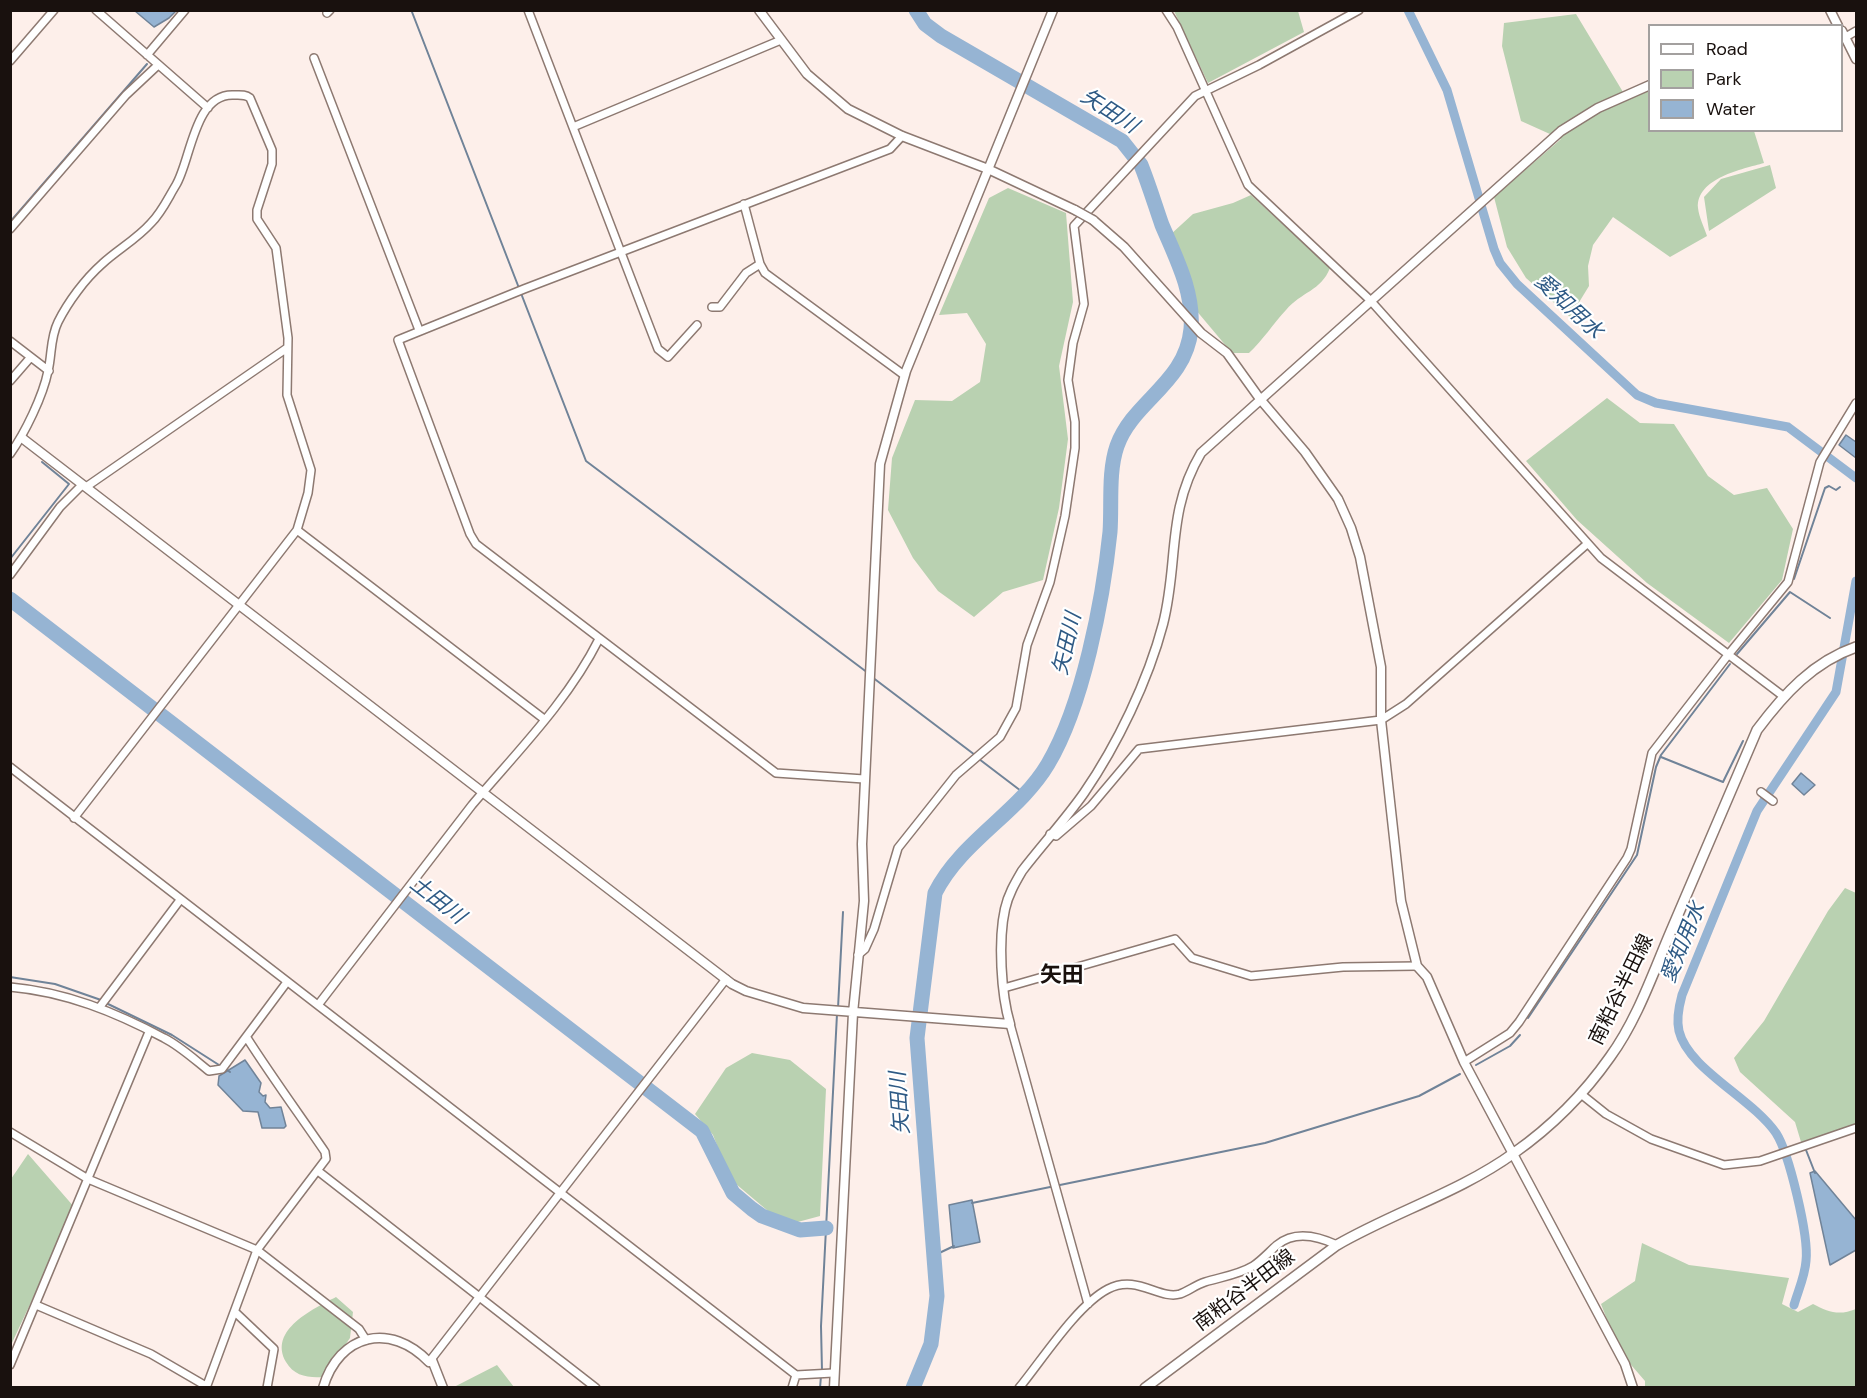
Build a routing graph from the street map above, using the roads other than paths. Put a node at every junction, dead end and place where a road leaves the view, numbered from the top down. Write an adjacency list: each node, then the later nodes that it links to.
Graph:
1 (54, 10): 16 (street)
2 (96, 10): 13 (street)
3 (185, 10): 13 (street)
4 (528, 10): 21 (street)
5 (759, 10): 12 (street)
6 (1053, 10): 23 (street)
7 (1166, 10): 19 (street)
8 (1359, 10): 19 (street)
9 (1830, 10): 10 (street)
10 (1837, 24)
11 (1843, 37): 15 (street)
12 (781, 40): 21 (street); 22 (street)
13 (147, 55): 17 (street)
14 (314, 58): 31 (street)
15 (1857, 58)
16 (10, 61)
17 (158, 65): 20 (street); 25 (street)
18 (1648, 86): 28 (street)
19 (1205, 89): 28 (street); 61 (street)
20 (208, 108): 33 (street); 35 (street)
21 (573, 127): 26 (street)
22 (902, 136): 23 (street); 24 (street)
23 (988, 169): 36 (street); 38 (street, bridge)
24 (744, 204): 26 (street); 27 (street)
25 (10, 229)
26 (621, 252): 30 (street); 31 (street)
27 (760, 264): 29 (street); 36 (street)
28 (1370, 300): 38 (street); 44 (street)
29 (712, 307)
30 (696, 325)
31 (419, 330): 47 (street)
32 (10, 341): 34 (street)
33 (287, 348): 42 (street); 43 (street)
34 (30, 358): 35 (street); 37 (street)
35 (49, 371): 40 (street)
36 (904, 375): 54 (street)
37 (10, 381)
38 (1260, 399): 52 (street); 59 (street)
39 (1857, 403): 49 (street)
40 (22, 438): 41 (street); 42 (street)
41 (10, 454)
42 (84, 486): 45 (street); 46 (street)
43 (297, 530): 46 (street); 51 (street)
44 (1587, 544): 49 (street); 52 (street)
45 (10, 575)
46 (238, 604): 55 (street); 58 (street)
47 (599, 639): 51 (street); 54 (street)
48 (1853, 648): 50 (main road, 南粕谷半田線)
49 (1728, 655): 50 (street); 73 (street)
50 (1783, 696): 74 (main road, 南粕谷半田線)
51 (544, 719): 55 (street)
52 (1381, 720): 59 (street); 62 (street)
53 (10, 767): 58 (street)
54 (864, 779): 61 (street)
55 (483, 792): 63 (street); 67 (street)
56 (1761, 792): 57 (street)
57 (1773, 801)
58 (74, 818): 60 (street)
59 (1050, 834): 66 (street)
60 (180, 900): 64 (street); 68 (street)
61 (858, 955): 69 (street)
62 (1417, 966): 66 (street); 73 (street)
63 (726, 979): 69 (street); 80 (street)
64 (287, 982): 67 (street); 72 (street)
65 (10, 987): 68 (street)
66 (1004, 988): 70 (street)
67 (318, 1005): 80 (street)
68 (99, 1008): 71 (street)
69 (853, 1013): 70 (street); 90 (street)
70 (1010, 1024): 84 (street)
71 (149, 1032): 72 (street); 79 (street)
72 (247, 1038): 78 (street)
73 (1464, 1062): 77 (street)
74 (1581, 1094): 75 (street); 77 (main road, 南粕谷半田線)
75 (1857, 1128)
76 (10, 1132): 79 (street)
77 (1513, 1154): 81 (main road, 南粕谷半田線); 101 (street)
78 (318, 1171): 82 (street); 83 (street)
79 (88, 1179): 82 (street); 85 (street)
80 (561, 1194): 83 (street); 91 (street)
81 (1337, 1245): 84 (street); 100 (main road, 南粕谷半田線)
82 (257, 1250): 86 (street); 87 (street)
83 (481, 1297): 88 (street); 96 (street)
84 (1088, 1304): 99 (street)
85 (36, 1305): 89 (street); 92 (street)
86 (235, 1312): 92 (street); 93 (street)
87 (366, 1340): 88 (street); 94 (street)
88 (429, 1362): 95 (street)
89 (10, 1365)
90 (833, 1373): 91 (street); 98 (street)
91 (796, 1375): 97 (street)
92 (206, 1387)
93 (267, 1388)
94 (323, 1388)
95 (443, 1388)
96 (596, 1388)
97 (792, 1388)
98 (834, 1388)
99 (1019, 1388)
100 (1145, 1388)
101 (1633, 1388)

